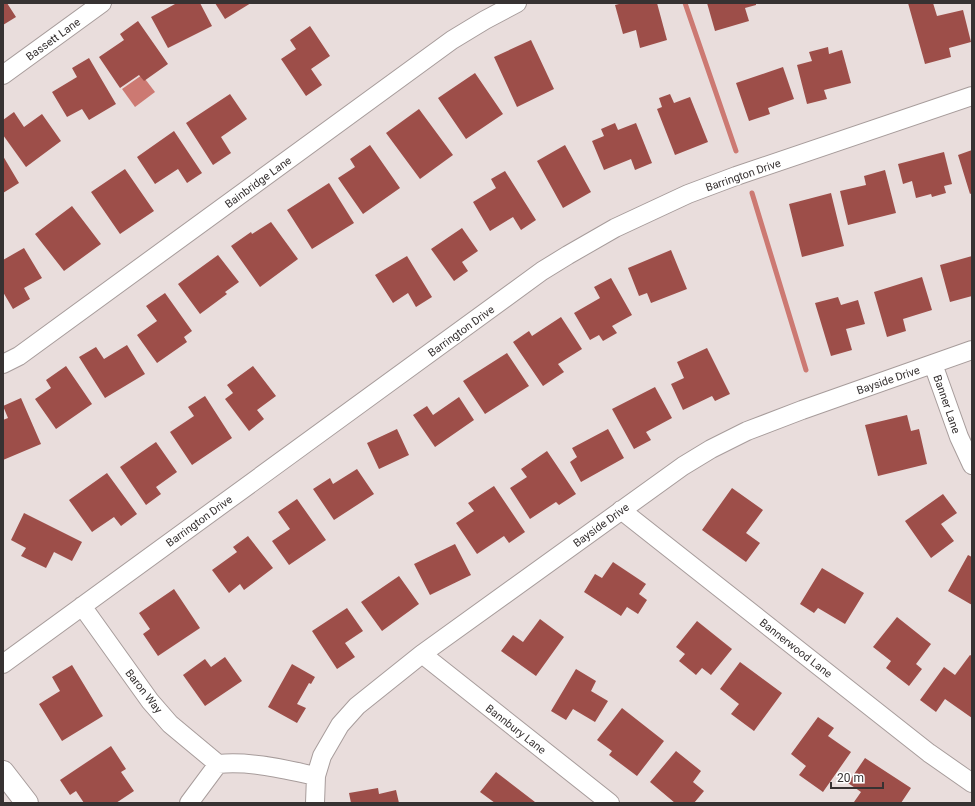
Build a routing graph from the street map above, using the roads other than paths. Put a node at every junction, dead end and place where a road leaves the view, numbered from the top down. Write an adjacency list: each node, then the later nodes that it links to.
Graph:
1 (102, 3): 3 (street, Bassett Lane)
2 (517, 3): 6 (street, Bainbridge Lane)
3 (3, 76)
4 (972, 96): 10 (street, Barrington Drive)
5 (972, 350): 7 (street, Bayside Drive)
6 (3, 364)
7 (933, 364): 8 (street, Banner Lane); 9 (street, Bayside Drive)
8 (972, 465)
9 (622, 510): 11 (street, Bayside Drive); 16 (street, Bannerwood Lane)
10 (82, 606): 12 (street, Barrington Drive); 13 (street, Baron Way)
11 (422, 654): 15 (street, Bayside Drive); 20 (street, Bannbury Lane)
12 (3, 664)
13 (218, 764): 15 (street); 18 (street)
14 (3, 772): 17 (main road)
15 (316, 776): 19 (street, Bayside Drive)
16 (972, 783)
17 (27, 803)
18 (189, 803)
19 (314, 803)
20 (610, 803)

